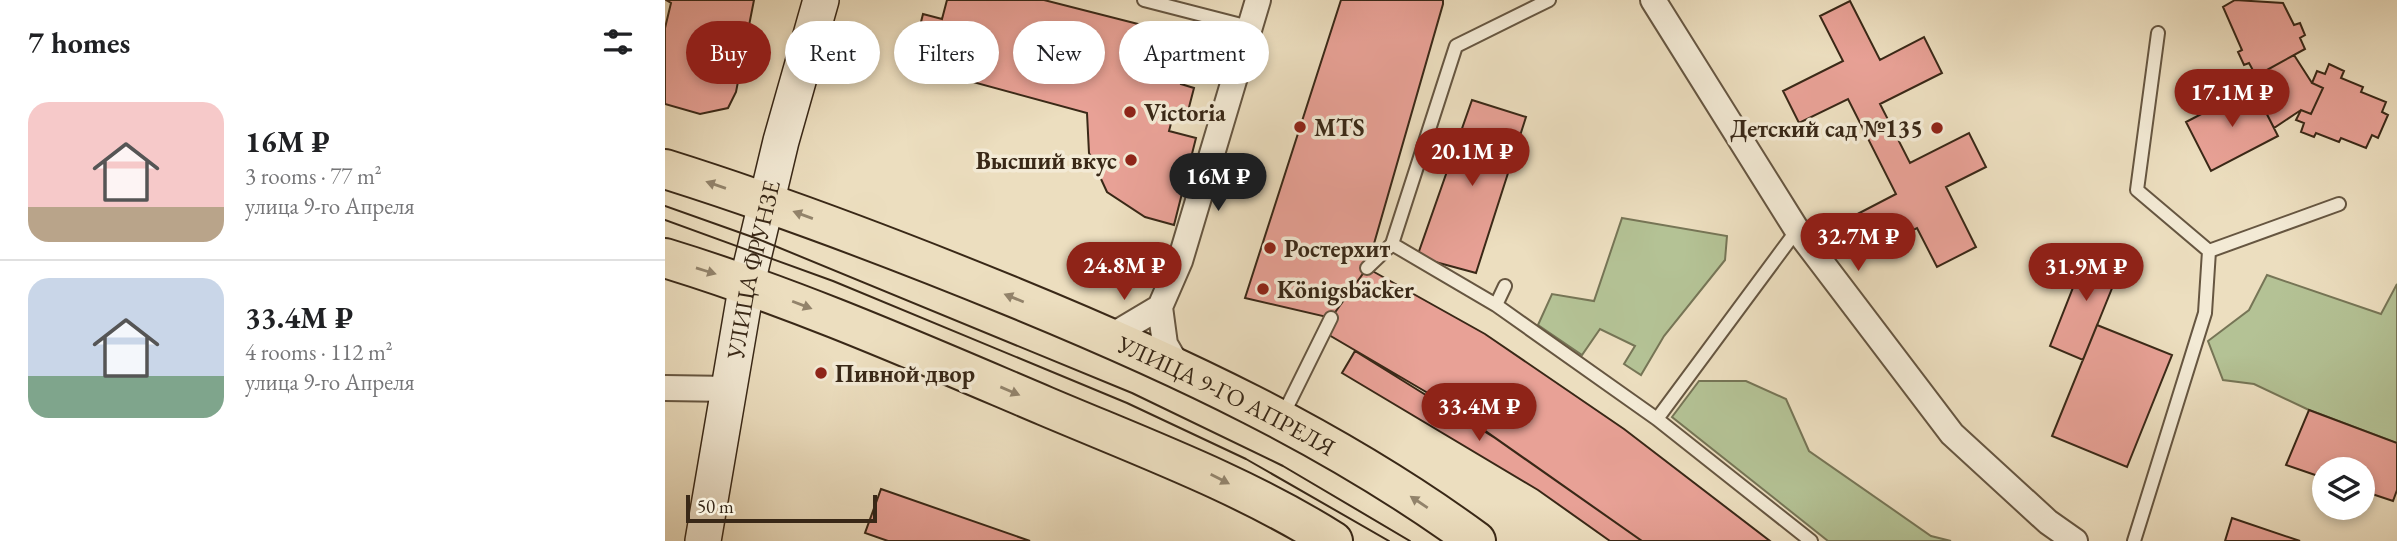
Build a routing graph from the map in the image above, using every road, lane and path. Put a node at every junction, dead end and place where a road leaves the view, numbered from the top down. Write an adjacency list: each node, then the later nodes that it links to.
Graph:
1 (821, 0): 11 (main road, УЛИЦА ФРУНЗЕ)
2 (1144, 0): 6 (lane)
3 (1258, 0): 7 (street)
4 (1549, 0): 14 (lane)
5 (1653, 0): 13 (street)
6 (1226, 21)
7 (1251, 21)
8 (2158, 33): 15 (lane)
9 (1232, 84): 21 (street)
10 (665, 169): 11 (main road, УЛИЦА 9-ГО АПРЕЛЯ, one-way to 10)
11 (767, 203): 18 (main road, УЛИЦА ФРУНЗЕ); 23 (main road, УЛИЦА 9-ГО АПРЕЛЯ, one-way to 11)
12 (2339, 204): 15 (lane)
13 (1797, 230): 27 (lane); 33 (street)
14 (1392, 244): 17 (lane); 20 (lane)
15 (2209, 251): 34 (lane)
16 (665, 258): 18 (main road, one-way to 18)
17 (1367, 268)
18 (747, 283): 26 (main road, УЛИЦА ФРУНЗЕ); 30 (main road, one-way to 30)
19 (1504, 286): 20 (lane)
20 (1496, 305): 27 (lane)
21 (1160, 307): 23 (street); 24 (street)
22 (1331, 318): 28 (lane)
23 (1100, 333): 24 (main road, УЛИЦА 9-ГО АПРЕЛЯ)
24 (1179, 368): 28 (main road, УЛИЦА 9-ГО АПРЕЛЯ)
25 (665, 388): 26 (street)
26 (731, 389): 29 (main road, УЛИЦА ФРУНЗЕ)
27 (1657, 419): 32 (lane)
28 (1280, 420): 31 (main road, УЛИЦА 9-ГО АПРЕЛЯ, one-way to 28)
29 (703, 541)
30 (1333, 541)
31 (1476, 541)
32 (1811, 541)
33 (2075, 541)
34 (2134, 541)

